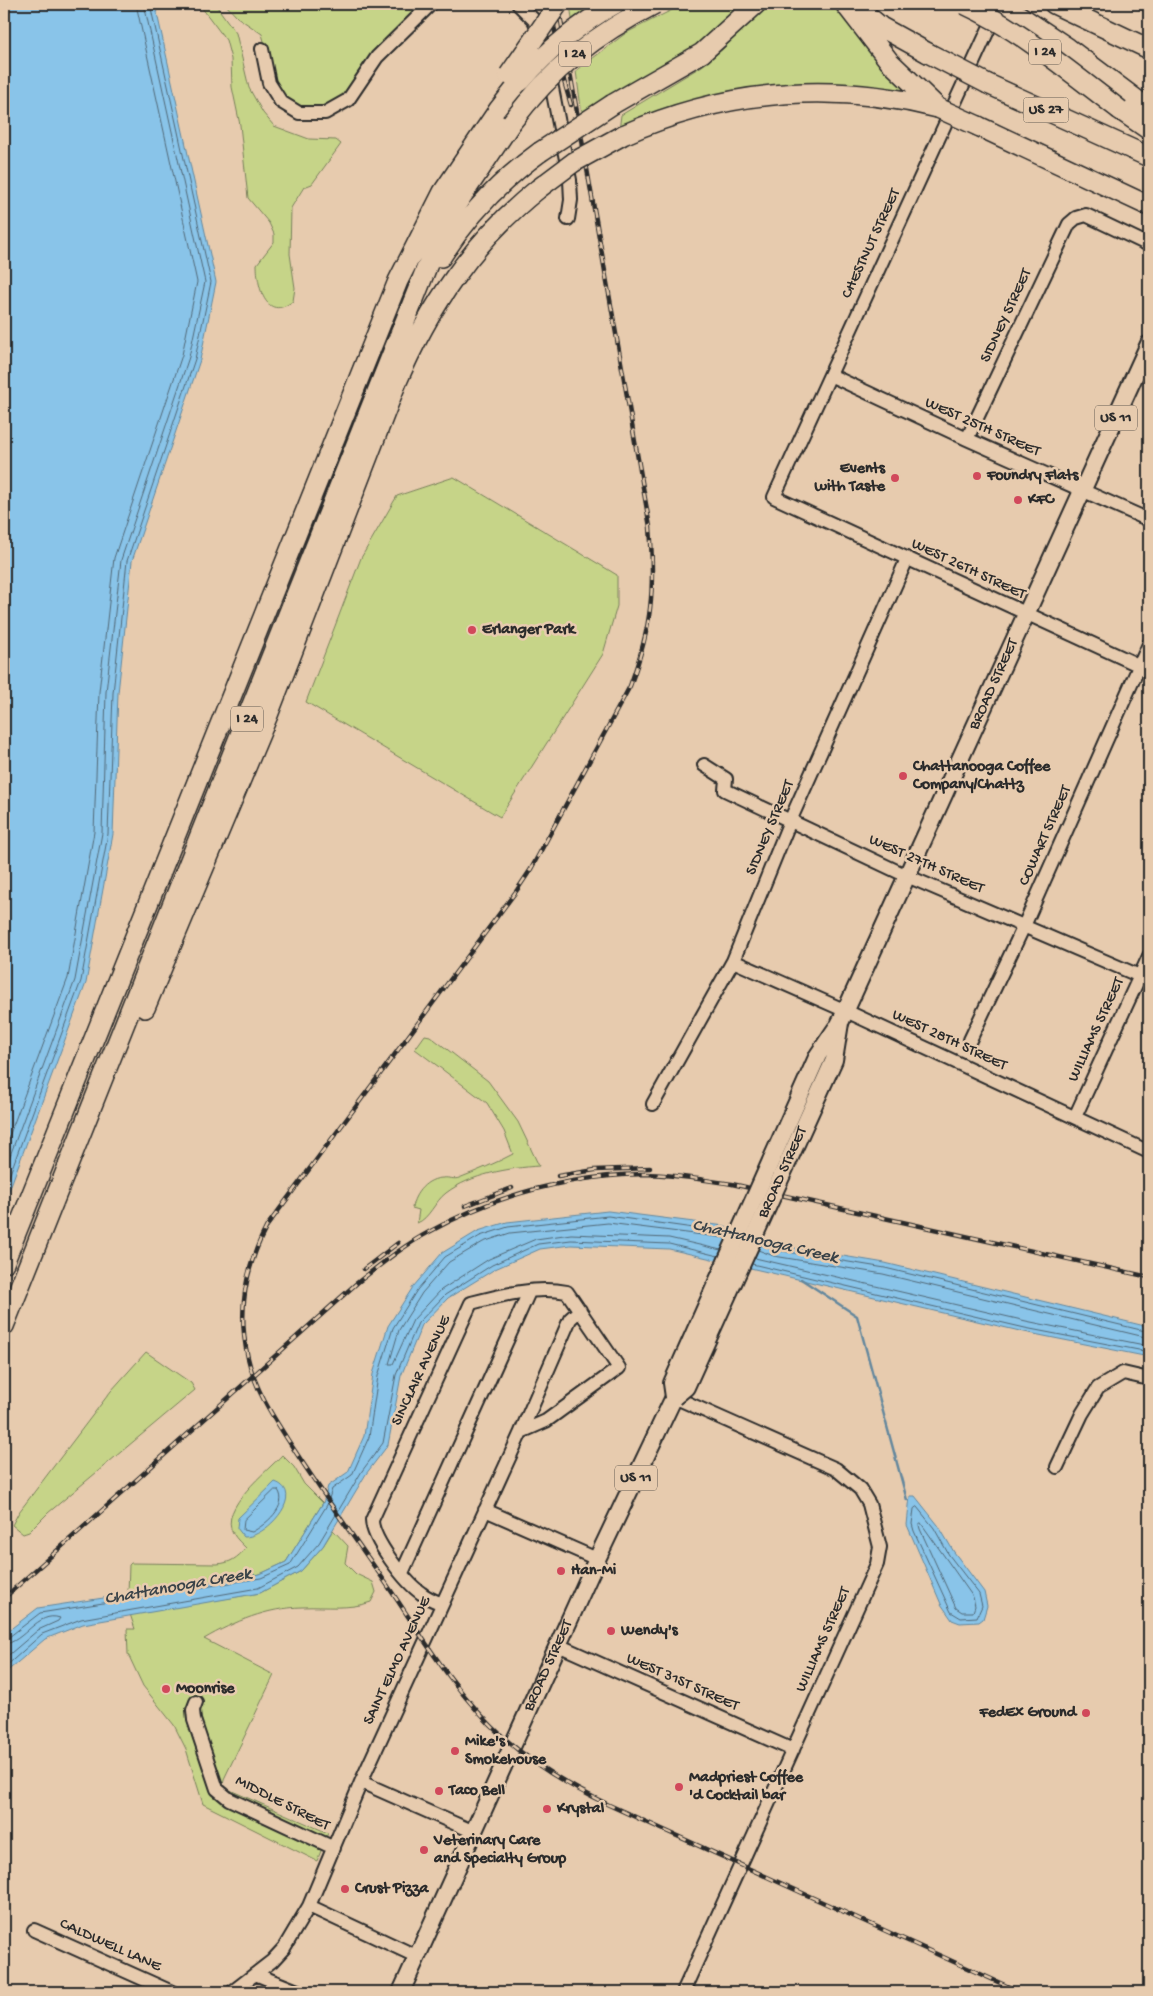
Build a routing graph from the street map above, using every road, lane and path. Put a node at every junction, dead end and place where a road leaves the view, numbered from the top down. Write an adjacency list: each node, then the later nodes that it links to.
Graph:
1 (431, 4): 12 (street)
2 (518, 4): 22 (street)
3 (558, 4): 14 (highway, bridge)
4 (615, 4): 14 (highway, I 24, bridge)
5 (655, 4): 24 (highway, I 24, bridge)
6 (756, 4): 24 (highway, bridge)
7 (845, 4): 17 (highway)
8 (853, 4): 20 (highway, US 27, bridge)
9 (964, 4): 15 (highway, I 24, bridge)
10 (1001, 4): 15 (highway, I 24); 26 (street, CHESTNUT STREET)
11 (1054, 4): 13 (highway)
12 (262, 49)
13 (1149, 49)
14 (515, 78): 48 (highway, I 24)
15 (1127, 97): 16 (highway); 18 (highway, I 24); 19 (highway, I 24)
16 (1149, 99)
17 (938, 108): 21 (highway, bridge); 45 (highway, bridge)
18 (1149, 109)
19 (1149, 130)
20 (1149, 157)
21 (1149, 206)
22 (568, 219)
23 (1149, 245): 27 (street, SIDNEY STREET)
24 (412, 305): 45 (highway, I 24)
25 (1149, 344): 28 (main road, BROAD STREET / US 11)
26 (830, 375): 27 (street, WEST 25TH STREET); 29 (street, CHESTNUT STREET)
27 (967, 439): 28 (street, WEST 25TH STREET)
28 (1083, 491): 30 (street, WEST 25TH STREET); 32 (main road, BROAD STREET / US 11)
29 (774, 497): 31 (street, WEST 26TH STREET)
30 (1149, 520)
31 (907, 559): 32 (street, WEST 26TH STREET); 36 (street, SIDNEY STREET)
32 (1026, 614): 34 (street, WEST 26TH STREET); 37 (main road, BROAD STREET / US 11)
33 (1149, 644): 34 (street, COWART STREET)
34 (1144, 668): 38 (street, COWART STREET)
35 (704, 765): 36 (street, WEST 27TH STREET)
36 (790, 821): 37 (street, WEST 27TH STREET); 40 (street, SIDNEY STREET)
37 (907, 876): 38 (street, WEST 27TH STREET); 42 (main road, BROAD STREET / US 11)
38 (1024, 926): 41 (street, WEST 27TH STREET); 43 (street, COWART STREET)
39 (1149, 956): 41 (street, WILLIAMS STREET)
40 (733, 961): 42 (street, WEST 28TH STREET); 44 (street, SIDNEY STREET)
41 (1145, 978): 46 (street, WILLIAMS STREET)
42 (843, 1017): 46 (street, WEST 28TH STREET); 53 (main road, BROAD STREET / US 11, bridge)
43 (970, 1040)
44 (653, 1104)
45 (89, 1115): 51 (highway, I 24)
46 (1075, 1117): 47 (street, WEST 28TH STREET)
47 (1149, 1152)
48 (4, 1263)
49 (529, 1292): 50 (street, SINCLAIR AVENUE); 58 (street); 58 (street, SINCLAIR AVENUE)
50 (580, 1310): 54 (street, SAINT ELMO AVENUE); 54 (street, SINCLAIR AVENUE)
51 (4, 1326)
52 (1149, 1379): 55 (street)
53 (674, 1397): 57 (main road, BROAD STREET / US 11); 62 (street, WILLIAMS STREET)
54 (522, 1432): 56 (street, SAINT ELMO AVENUE)
55 (1058, 1467)
56 (485, 1510): 57 (street); 59 (street, SAINT ELMO AVENUE)
57 (597, 1559): 60 (main road, BROAD STREET / US 11)
58 (402, 1573): 59 (street, SINCLAIR AVENUE)
59 (442, 1604): 63 (street, SAINT ELMO AVENUE)
60 (558, 1645): 62 (street, WEST 31ST STREET); 64 (main road, BROAD STREET / US 11)
61 (196, 1702): 65 (street, MIDDLE STREET)
62 (792, 1750): 74 (street, WILLIAMS STREET)
63 (361, 1782): 64 (street); 65 (street, SAINT ELMO AVENUE)
64 (474, 1832): 68 (main road, BROAD STREET / US 11)
65 (334, 1848): 66 (street, SAINT ELMO AVENUE)
66 (309, 1906): 68 (street); 69 (street, SAINT ELMO AVENUE)
67 (34, 1930): 70 (street, CALDWELL LANE)
68 (418, 1957): 73 (main road, BROAD STREET / US 11)
69 (255, 1974): 71 (street, SAINT ELMO AVENUE); 72 (street)
70 (172, 1992)
71 (232, 1992)
72 (300, 1992)
73 (401, 1992)
74 (683, 1992)

